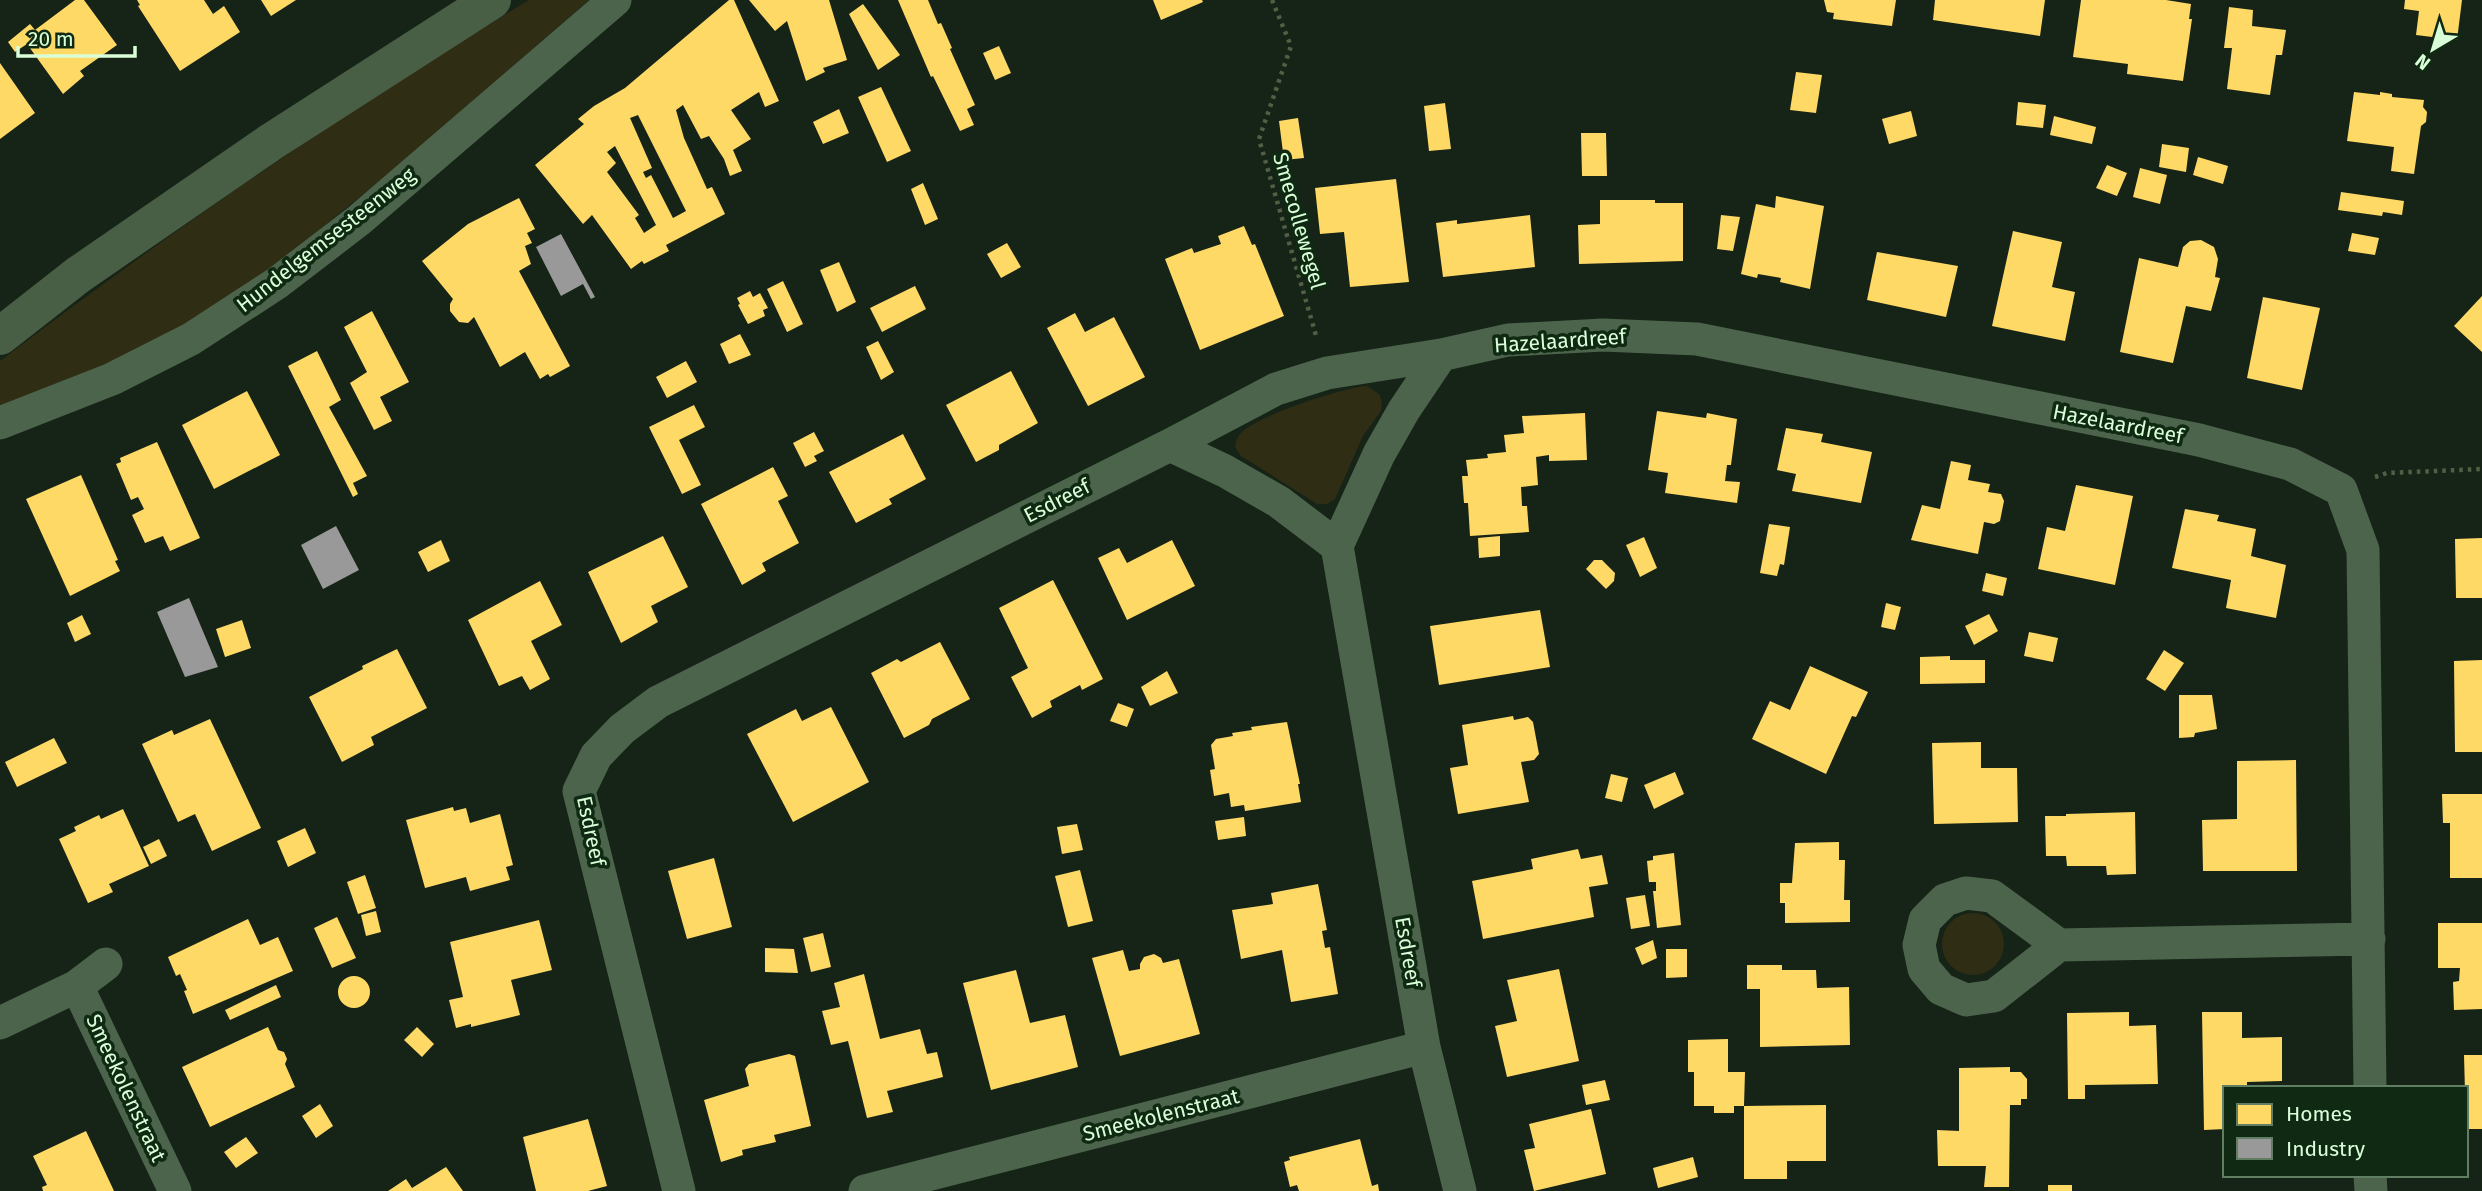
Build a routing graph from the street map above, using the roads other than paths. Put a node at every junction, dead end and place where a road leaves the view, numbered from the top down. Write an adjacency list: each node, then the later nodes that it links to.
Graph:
1 (492, 0): 3 (main road)
2 (615, 0): 5 (street, Hundelgemsesteenweg)
3 (0, 336)
4 (1441, 355): 6 (street, Hazelaardreef); 7 (street); 8 (street, Hazelaardreef)
5 (0, 423)
6 (1170, 445): 7 (street); 17 (street, Esdreef)
7 (1337, 546): 13 (street, Esdreef)
8 (2369, 939): 9 (street); 14 (street)
9 (2059, 945)
10 (106, 964): 11 (street)
11 (77, 986): 12 (street); 16 (street, Smeekolenstraat)
12 (0, 1023)
13 (1424, 1047): 15 (street, Smeekolenstraat); 19 (street, Esdreef)
14 (2370, 1086)
15 (899, 1187): 18 (street, Smeekolenstraat)
16 (175, 1191)
17 (679, 1191)
18 (865, 1191)
19 (1460, 1191)

